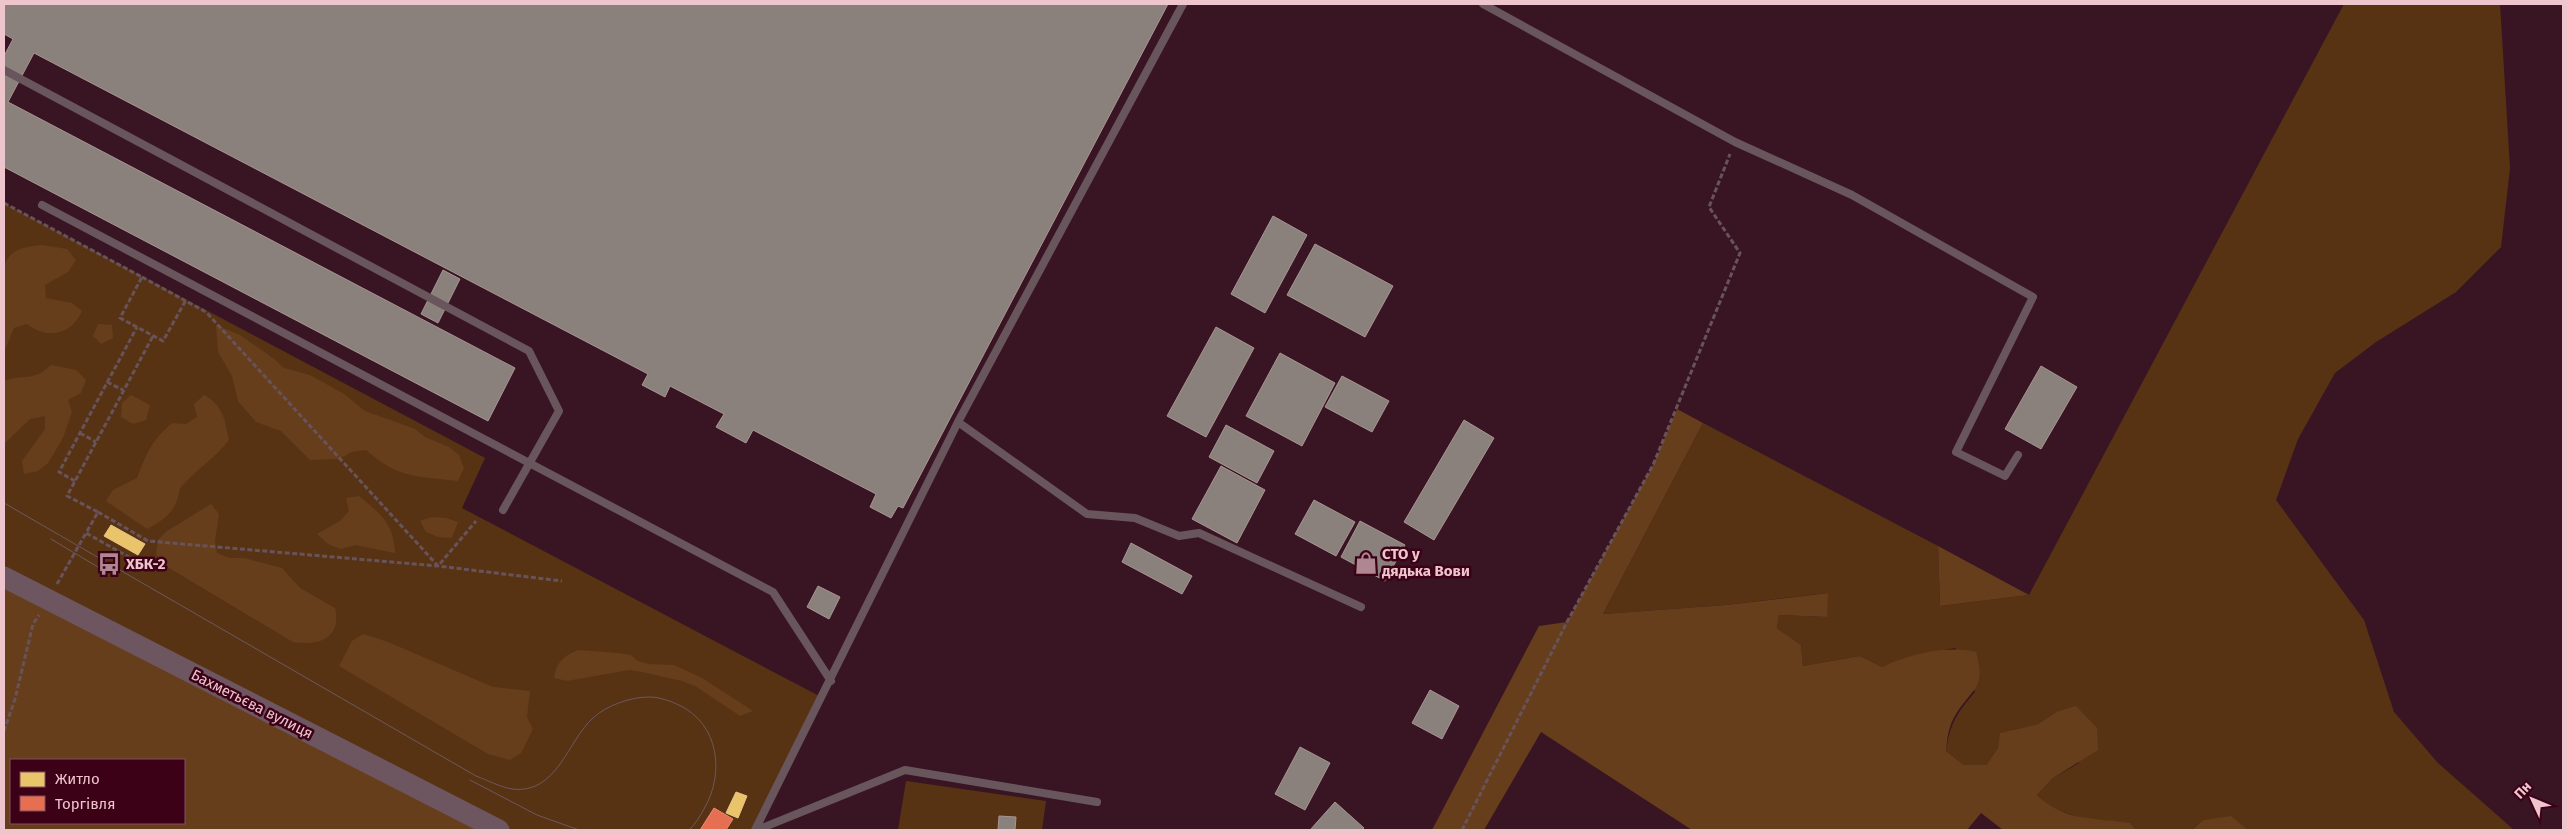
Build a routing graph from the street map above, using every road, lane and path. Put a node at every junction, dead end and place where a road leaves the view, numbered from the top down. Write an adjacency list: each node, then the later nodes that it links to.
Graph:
1 (1183, 4): 13 (lane)
2 (1482, 4): 4 (lane)
3 (4, 70): 17 (lane)
4 (1735, 142): 16 (lane); 34 (path)
5 (4, 203): 7 (path)
6 (42, 205): 17 (lane)
7 (142, 277): 8 (path); 9 (path)
8 (186, 300): 10 (path); 24 (path)
9 (137, 327): 10 (path); 11 (path)
10 (153, 336): 12 (path)
11 (107, 382): 12 (path); 14 (path)
12 (123, 390): 15 (path)
13 (958, 422): 28 (lane); 29 (lane)
14 (80, 433): 15 (path); 18 (path)
15 (96, 442): 18 (path)
16 (2018, 455)
17 (530, 463): 19 (lane); 29 (lane)
18 (75, 481): 20 (path)
19 (504, 510)
20 (98, 512): 22 (path); 24 (path)
21 (476, 521): 24 (path)
22 (86, 533): 23 (path); 27 (path)
23 (143, 565)
24 (438, 566): 26 (path)
25 (4, 577): 27 (main road, Бахметьєва вулиця)
26 (562, 581)
27 (48, 600): 30 (path); 32 (main road, Бахметьєва вулиця)
28 (1361, 607)
29 (831, 680): 33 (lane)
30 (4, 731)
31 (1097, 802): 33 (lane)
32 (499, 830)
33 (756, 830)
34 (1462, 830)

